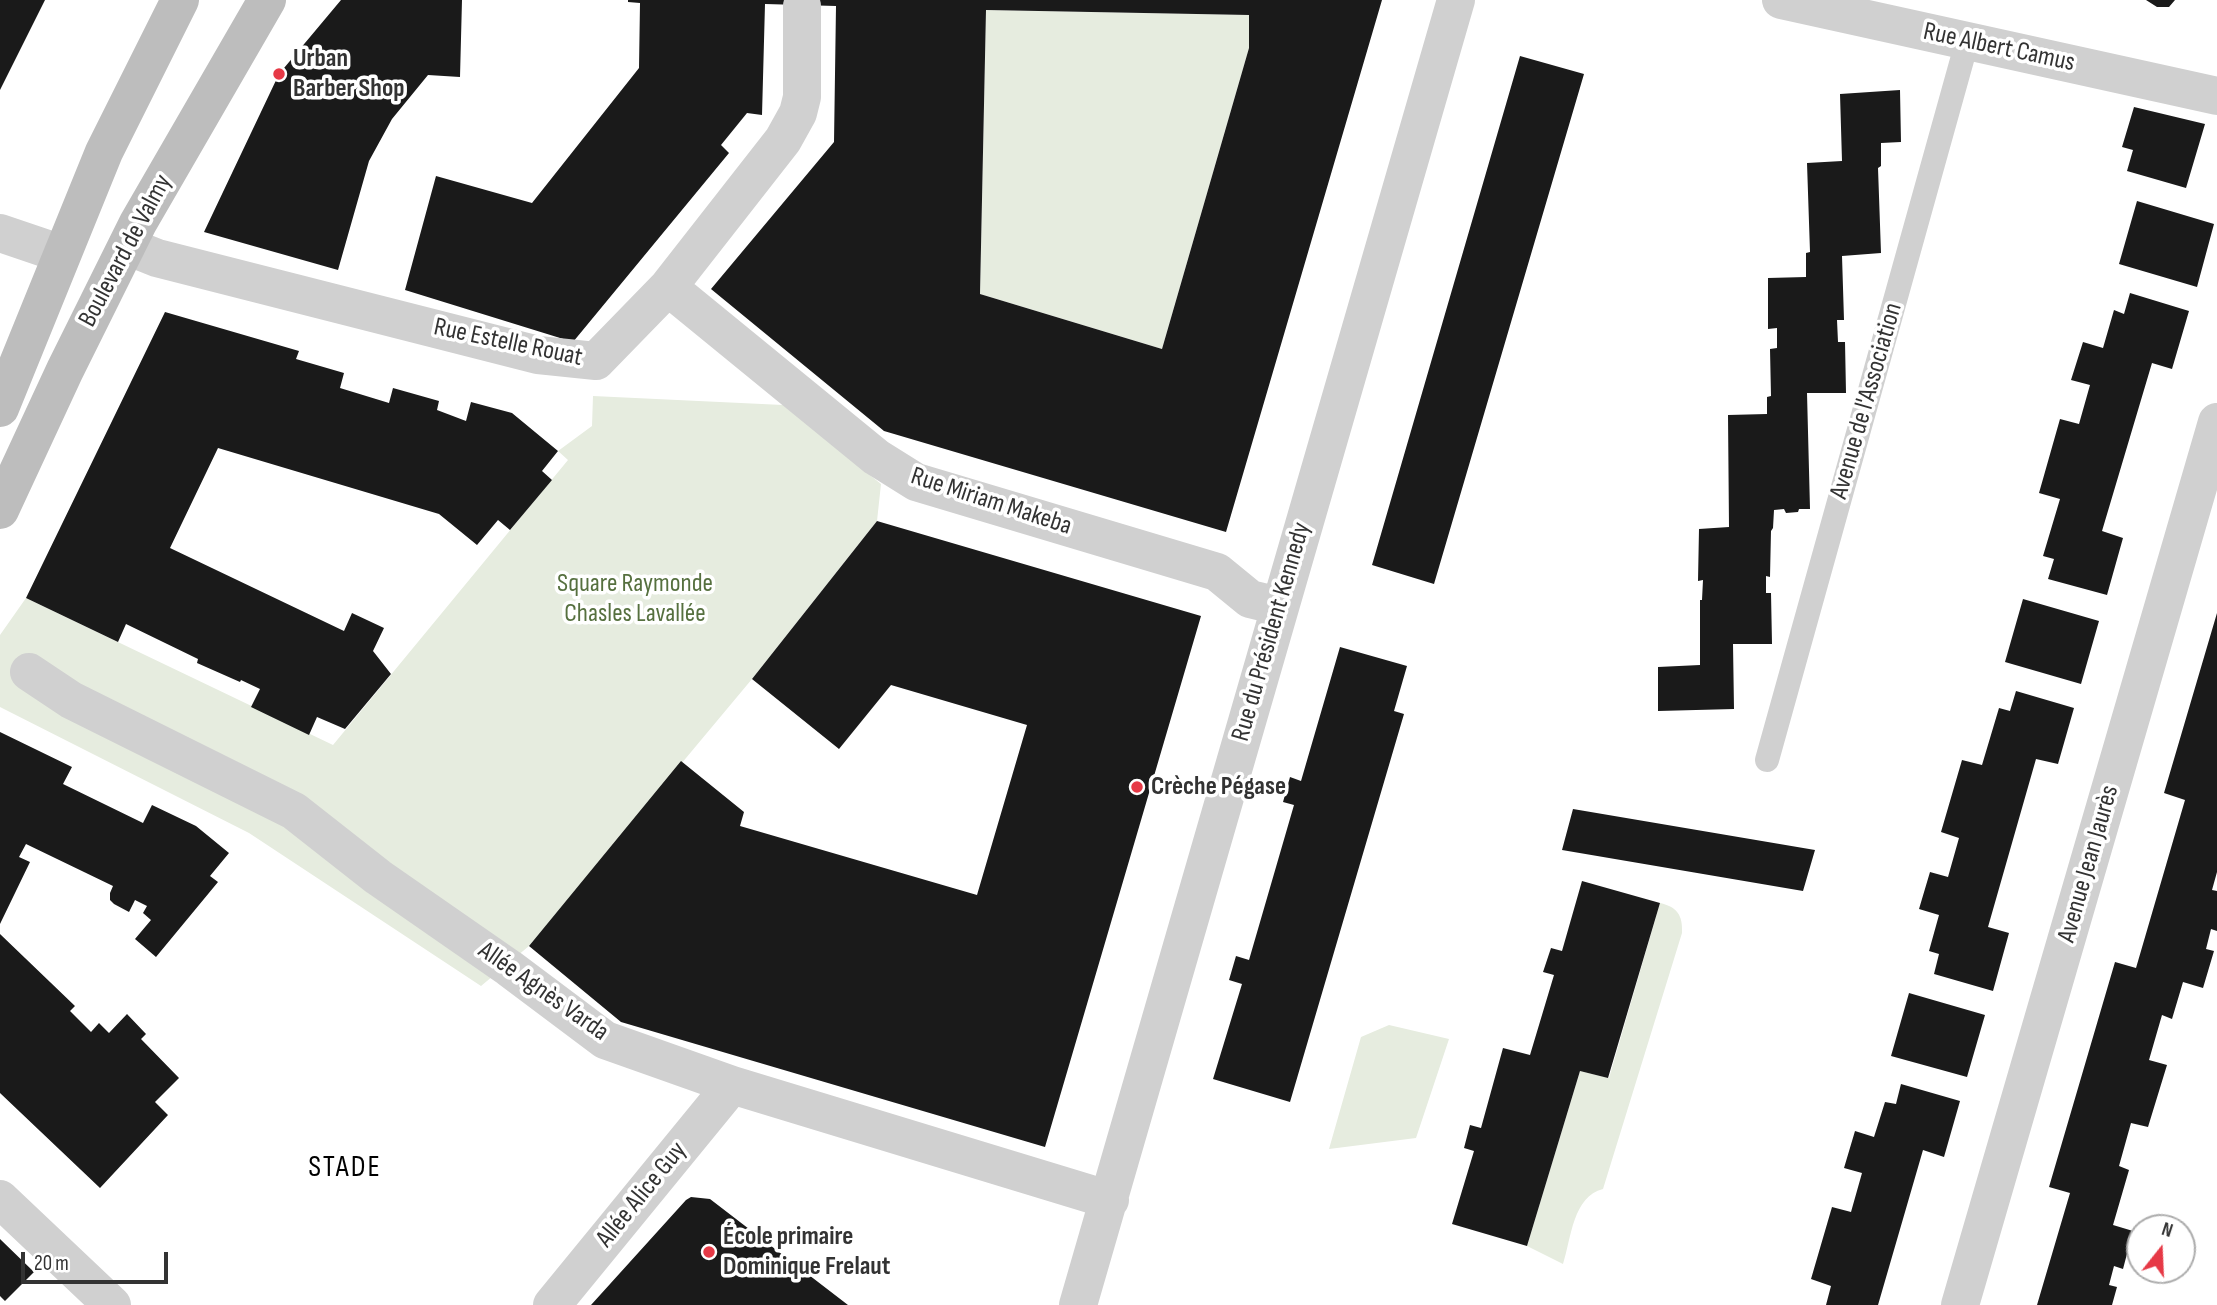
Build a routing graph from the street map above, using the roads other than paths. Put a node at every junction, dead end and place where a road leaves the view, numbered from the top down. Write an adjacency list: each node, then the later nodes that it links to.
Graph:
1 (180, 0): 10 (main road, Boulevard de Valmy)
2 (267, 0): 9 (main road, Boulevard de Valmy)
3 (1456, 0): 15 (street, Rue du Président Kennedy)
4 (1780, 0): 6 (street, Rue Albert Camus)
5 (802, 5): 11 (street, Rue Estelle Rouat)
6 (1967, 42): 7 (street, Rue Albert Camus); 17 (lane, Avenue de l'Association)
7 (2217, 96)
8 (0, 233): 10 (street)
9 (127, 246): 11 (street, Rue Estelle Rouat); 14 (main road, Boulevard de Valmy)
10 (62, 254): 12 (main road, Boulevard de Valmy)
11 (668, 287): 15 (street, Rue Miriam Makeba)
12 (0, 408)
13 (2217, 422): 24 (street, Avenue Jean Jaurès)
14 (0, 510)
15 (1279, 606): 20 (street, Rue du Président Kennedy)
16 (29, 672): 18 (street, Allée Agnès Varda)
17 (1767, 760)
18 (732, 1085): 20 (street, Allée Agnès Varda); 22 (street, Allée Alice Guy)
19 (0, 1199): 21 (street)
20 (1110, 1200): 23 (street, Rue du Président Kennedy)
21 (112, 1305)
22 (552, 1305)
23 (1078, 1305)
24 (1960, 1305)

